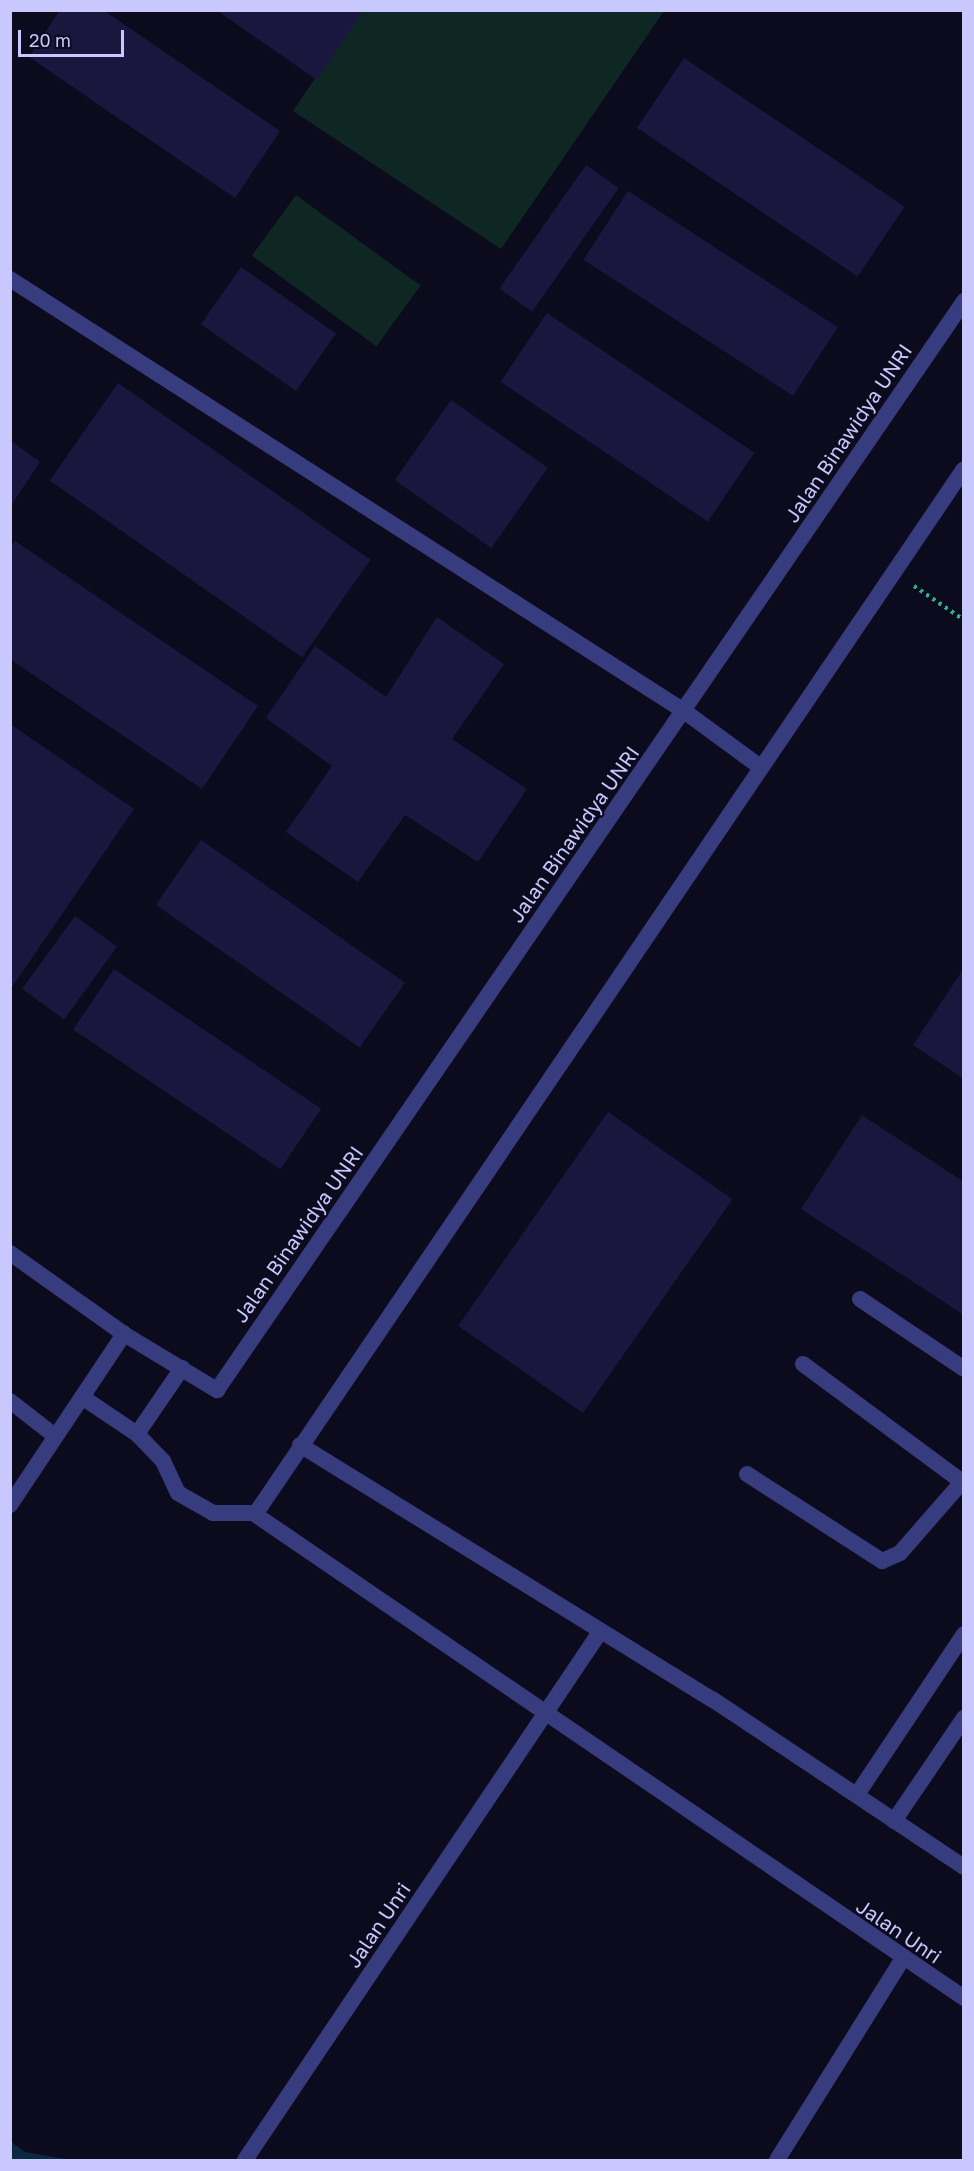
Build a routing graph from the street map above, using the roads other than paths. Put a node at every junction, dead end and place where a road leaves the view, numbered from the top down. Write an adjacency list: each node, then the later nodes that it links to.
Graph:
1 (10, 279): 4 (lane)
2 (963, 301): 4 (lane, Jalan Binawidya UNRI)
3 (963, 469): 5 (lane)
4 (684, 711): 5 (lane); 10 (lane, Jalan Binawidya UNRI)
5 (759, 766): 16 (lane)
6 (10, 1253): 8 (lane)
7 (860, 1299): 11 (lane)
8 (124, 1334): 10 (lane); 12 (lane)
9 (803, 1364): 18 (lane)
10 (182, 1368): 14 (lane)
11 (963, 1369)
12 (82, 1397): 14 (lane); 15 (lane)
13 (10, 1401): 15 (lane)
14 (136, 1434): 20 (lane)
15 (55, 1436): 19 (lane)
16 (300, 1446): 20 (lane); 21 (lane)
17 (747, 1474): 18 (lane)
18 (963, 1483)
19 (10, 1505)
20 (253, 1513): 23 (lane, Jalan Unri)
21 (600, 1632): 23 (lane, Jalan Unri); 25 (lane)
22 (963, 1634): 25 (lane)
23 (546, 1712): 28 (lane, Jalan Unri); 30 (lane, Jalan Unri)
24 (963, 1718): 26 (lane)
25 (858, 1793): 26 (lane)
26 (894, 1821): 27 (lane)
27 (963, 1867)
28 (902, 1959): 29 (lane, Jalan Unri); 31 (lane)
29 (963, 1998)
30 (245, 2160)
31 (777, 2160)

